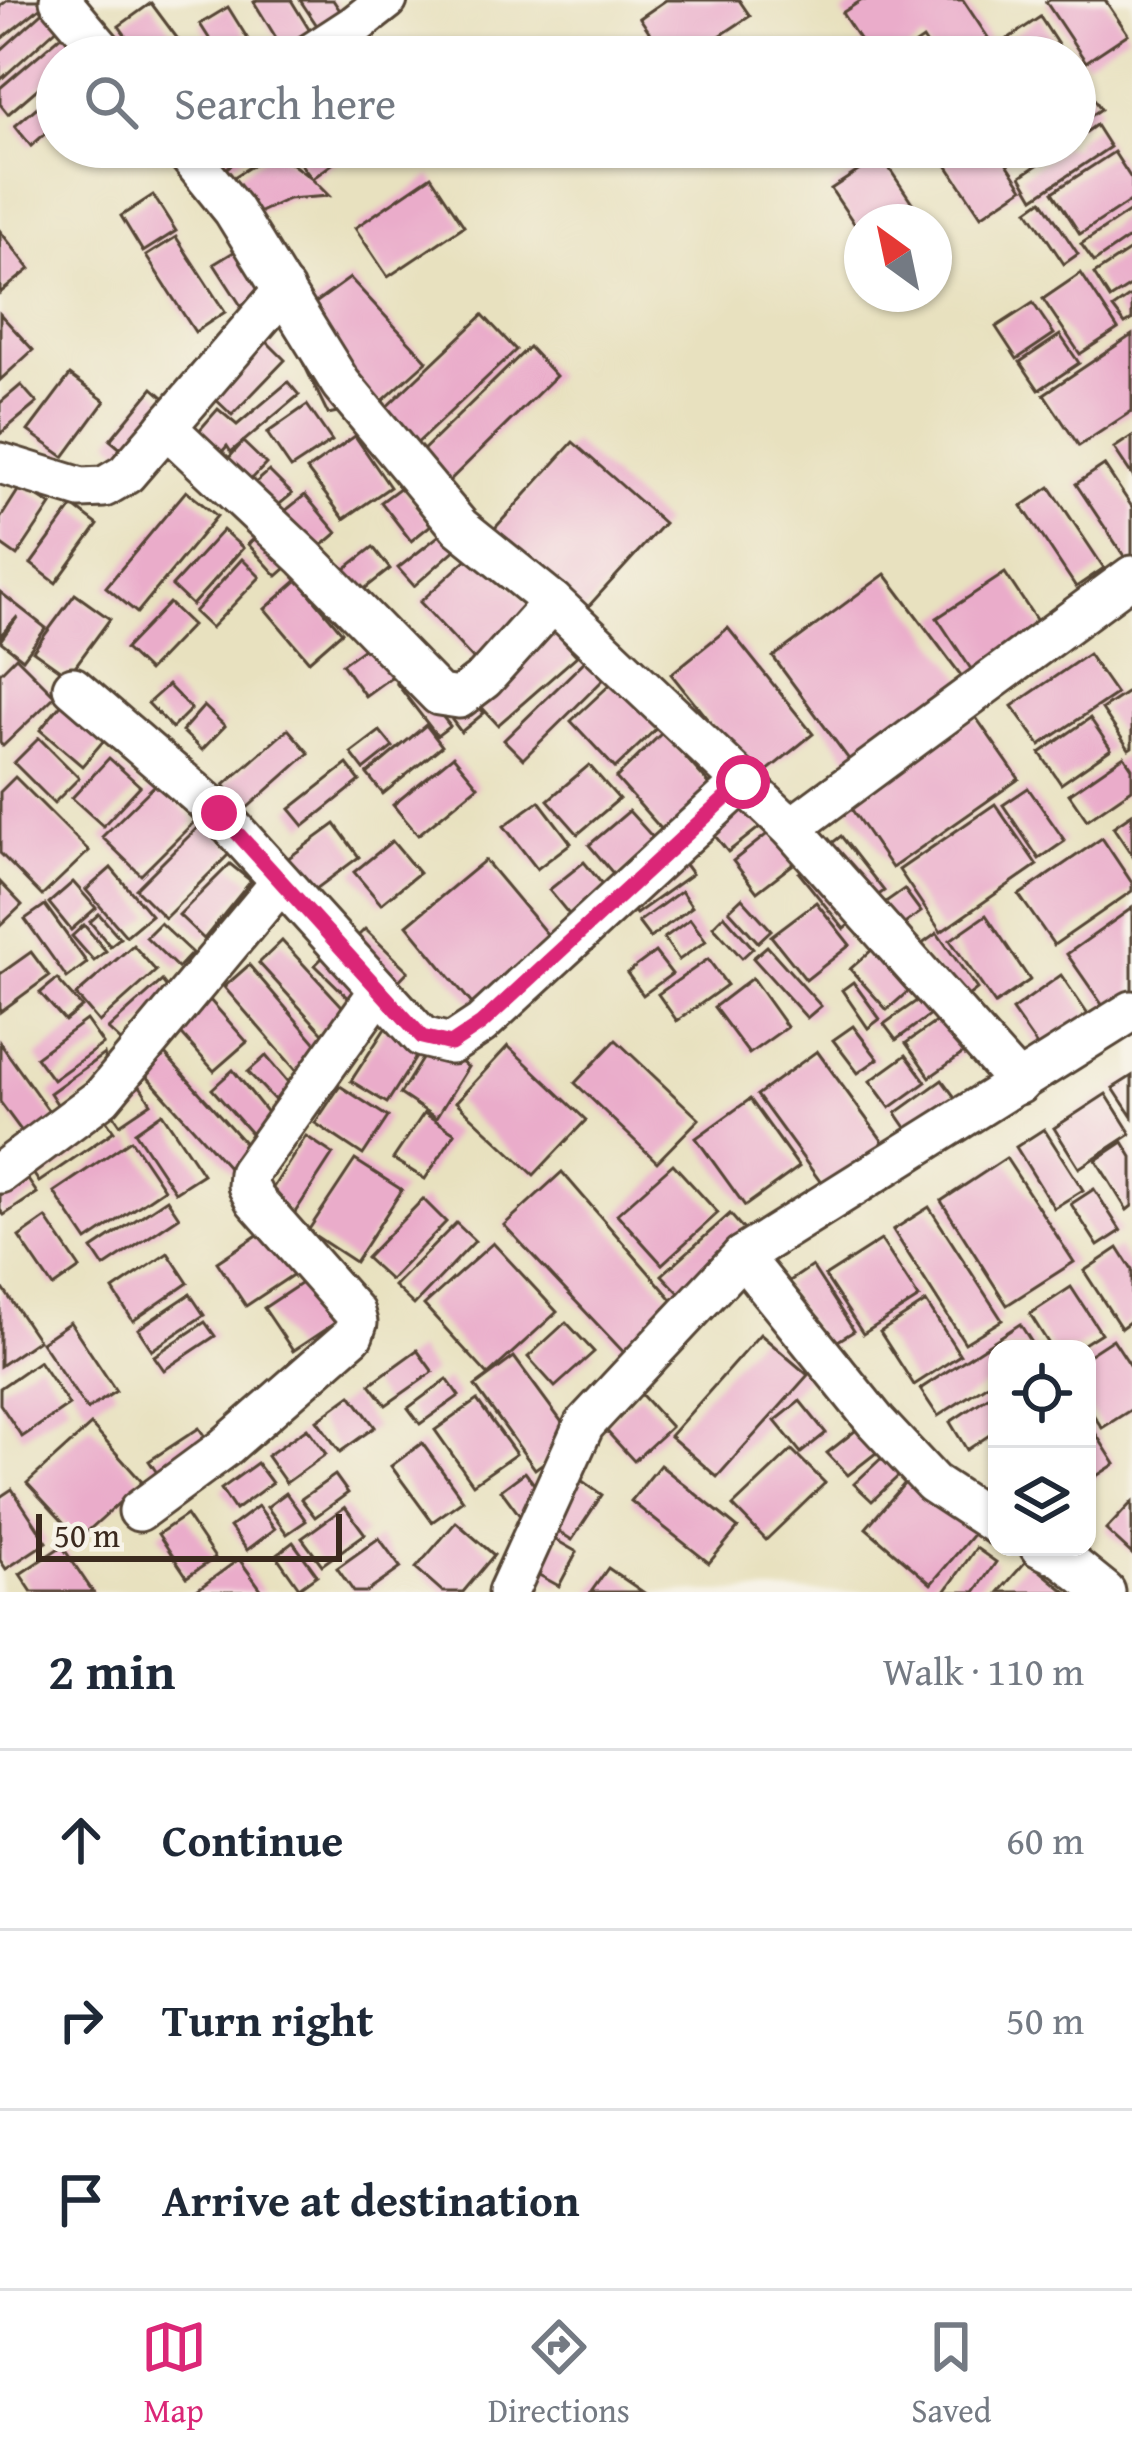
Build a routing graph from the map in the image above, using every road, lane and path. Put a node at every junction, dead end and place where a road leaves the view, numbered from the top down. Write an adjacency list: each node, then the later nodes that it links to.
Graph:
1 (60, 0): 3 (street)
2 (387, 0): 4 (street)
3 (90, 36)
4 (339, 36)
5 (199, 168): 6 (street)
6 (284, 290): 7 (street); 10 (street)
7 (166, 427): 8 (street); 10 (street)
8 (0, 463)
9 (1132, 576): 13 (street)
10 (553, 602): 12 (street)
11 (73, 688): 14 (street)
12 (743, 782): 13 (street); 15 (street)
13 (791, 828): 17 (street)
14 (281, 882): 15 (street); 18 (street)
15 (380, 992): 20 (street)
16 (1132, 1011): 17 (street)
17 (1019, 1084): 19 (street)
18 (0, 1173)
19 (742, 1256): 21 (street); 23 (street)
20 (139, 1511)
21 (988, 1519)
22 (1059, 1556): 24 (street)
23 (510, 1591)
24 (1106, 1592)

